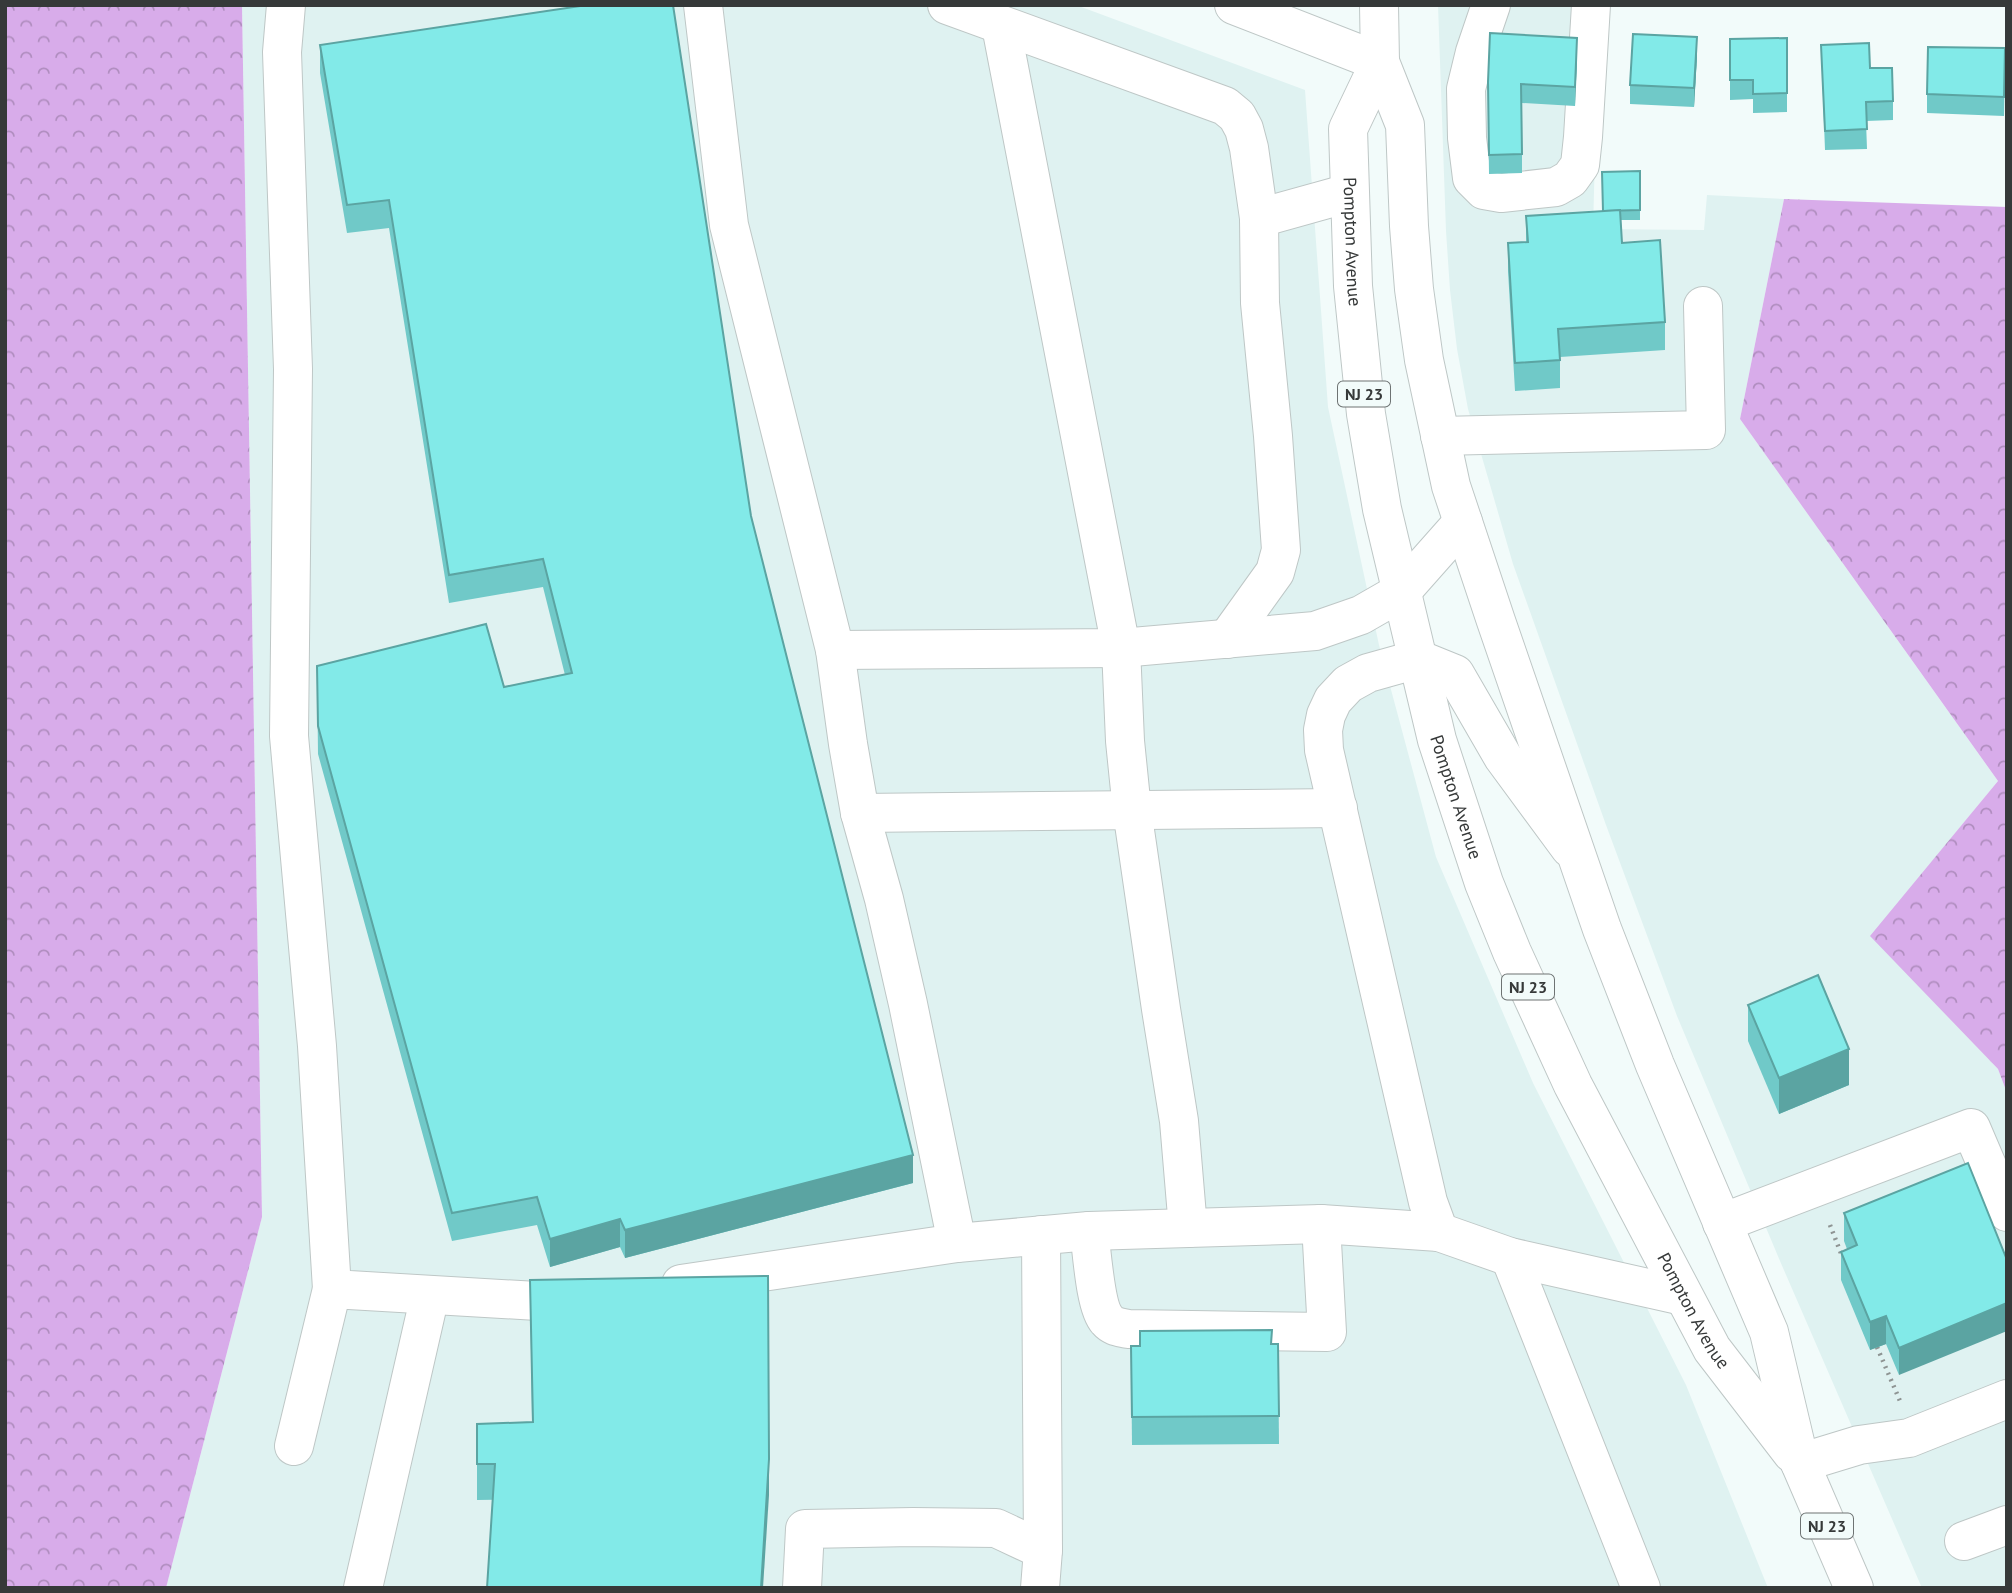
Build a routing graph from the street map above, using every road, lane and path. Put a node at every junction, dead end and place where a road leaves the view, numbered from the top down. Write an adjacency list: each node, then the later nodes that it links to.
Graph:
1 (286, 5): 35 (main road)
2 (703, 5): 18 (main road)
3 (947, 5): 8 (main road)
4 (1234, 5): 9 (main road)
5 (1379, 5): 9 (main road, Pompton Avenue / NJ 23)
6 (1490, 5): 7 (main road)
7 (1591, 5)
8 (1001, 26): 11 (main road); 17 (main road)
9 (1380, 62): 10 (main road, Pompton Avenue / NJ 23); 13 (main road, Pompton Avenue / NJ 23)
10 (1349, 193): 11 (main road); 15 (main road, Pompton Avenue / NJ 23)
11 (1259, 218): 16 (main road)
12 (1703, 306): 13 (main road)
13 (1440, 436): 14 (main road, Pompton Avenue / NJ 23)
14 (1464, 522): 15 (main road); 23 (main road, Pompton Avenue / NJ 23)
15 (1401, 592): 16 (main road); 19 (main road, Pompton Avenue / NJ 23)
16 (1227, 639): 17 (main road)
17 (1121, 648): 18 (main road); 21 (main road)
18 (835, 650): 22 (main road)
19 (1418, 659): 20 (main road); 23 (main road); 37 (main road, Pompton Avenue / NJ 23)
20 (1338, 808): 21 (main road); 30 (main road)
21 (1132, 810): 22 (main road); 27 (main road)
22 (860, 813): 32 (main road)
23 (1579, 859): 25 (main road, Pompton Avenue / NJ 23)
24 (2007, 1212): 25 (main road)
25 (1722, 1223): 42 (main road, Pompton Avenue / NJ 23)
26 (1321, 1224): 27 (main road); 29 (main road); 30 (main road)
27 (1188, 1228): 29 (main road)
28 (1832, 1229): 34 (path)
29 (1089, 1231): 31 (main road)
30 (1439, 1232): 33 (main road)
31 (1041, 1236): 32 (main road); 45 (main road)
32 (957, 1243): 36 (main road)
33 (1510, 1257): 37 (main road); 49 (main road)
34 (1846, 1264)
35 (332, 1289): 36 (main road); 41 (main road)
36 (430, 1295): 46 (main road)
37 (1683, 1296): 42 (main road, Pompton Avenue / NJ 23)
38 (1877, 1347): 39 (path)
39 (1892, 1382)
40 (2007, 1399): 42 (main road)
41 (294, 1446)
42 (1800, 1463): 50 (main road, Pompton Avenue / NJ 23)
43 (2007, 1525): 44 (main road)
44 (1964, 1541)
45 (1043, 1550): 47 (main road); 48 (main road)
46 (363, 1588)
47 (802, 1588)
48 (1040, 1588)
49 (1642, 1588)
50 (1854, 1588)

